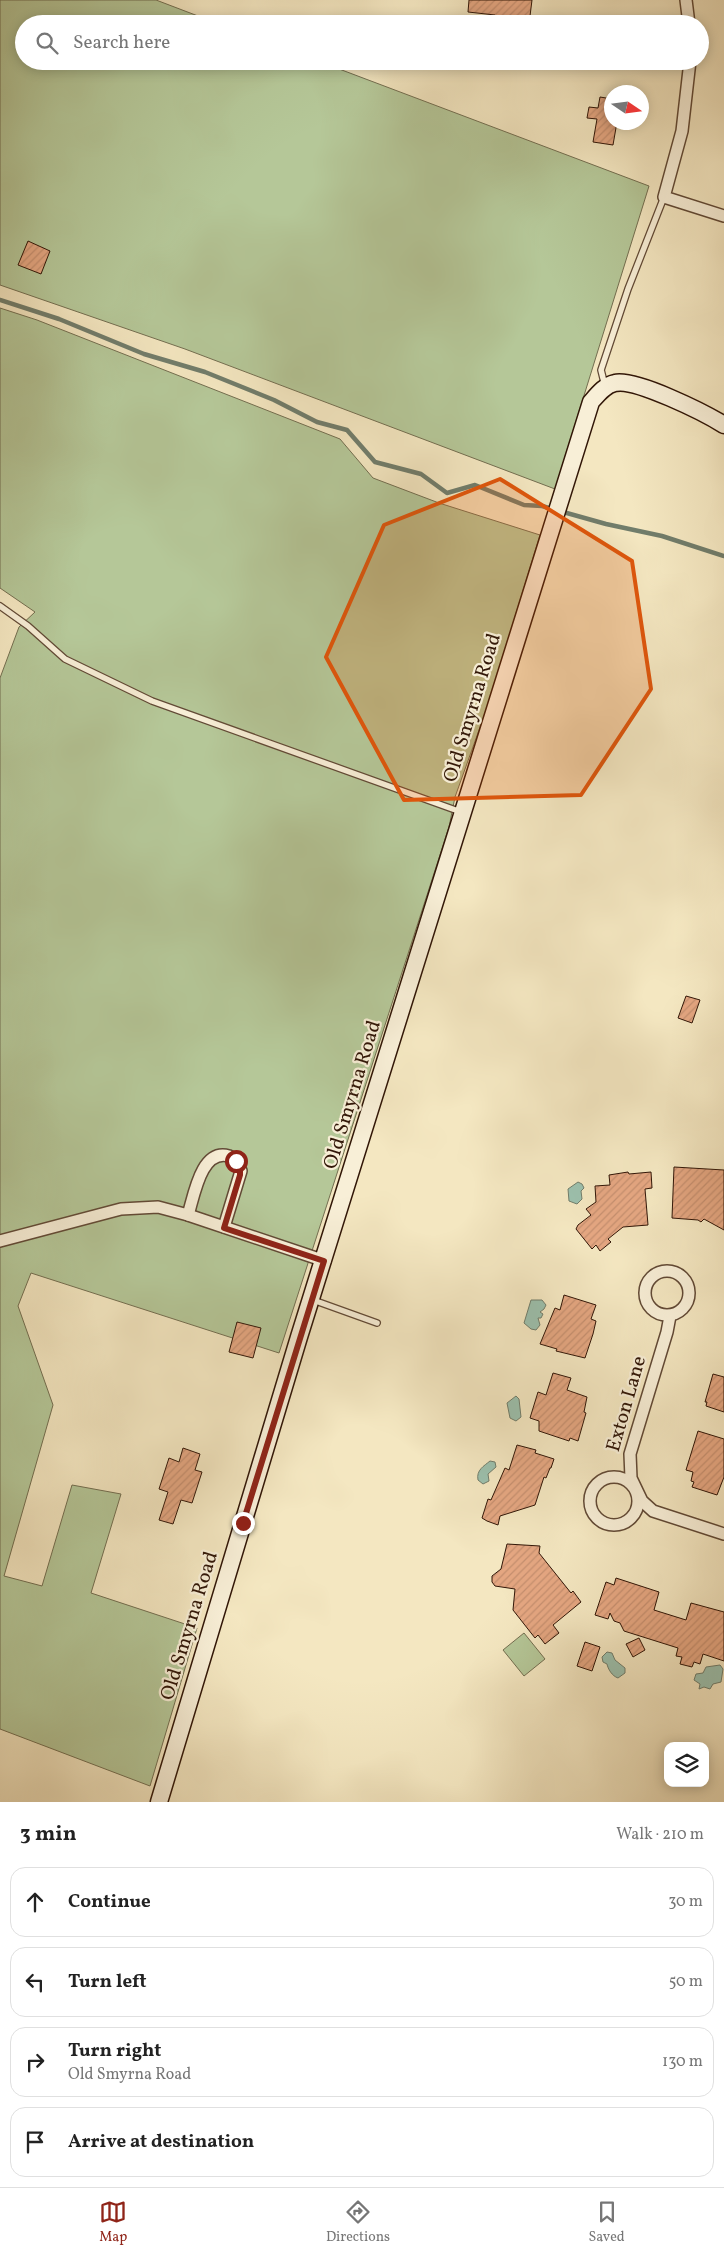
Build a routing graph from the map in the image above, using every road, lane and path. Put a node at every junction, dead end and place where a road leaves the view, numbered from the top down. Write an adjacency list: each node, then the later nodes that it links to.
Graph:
1 (686, 0): 2 (street)
2 (687, 15)
3 (689, 70): 4 (street)
4 (664, 197): 5 (street); 6 (lane)
5 (724, 216)
6 (606, 387): 7 (street); 9 (street, Old Smyrna Road)
7 (724, 425)
8 (0, 606): 9 (lane)
9 (462, 812): 13 (street, Old Smyrna Road)
10 (188, 1215): 11 (street); 11 (street); 12 (street)
11 (224, 1228): 13 (street)
12 (0, 1241)
13 (324, 1261): 14 (street, Old Smyrna Road)
14 (312, 1300): 16 (lane); 19 (street, Old Smyrna Road)
15 (670, 1316): 17 (street, Exton Lane)
16 (377, 1323)
17 (636, 1490): 17 (street); 18 (street, Exton Lane)
18 (724, 1534)
19 (159, 1802)

